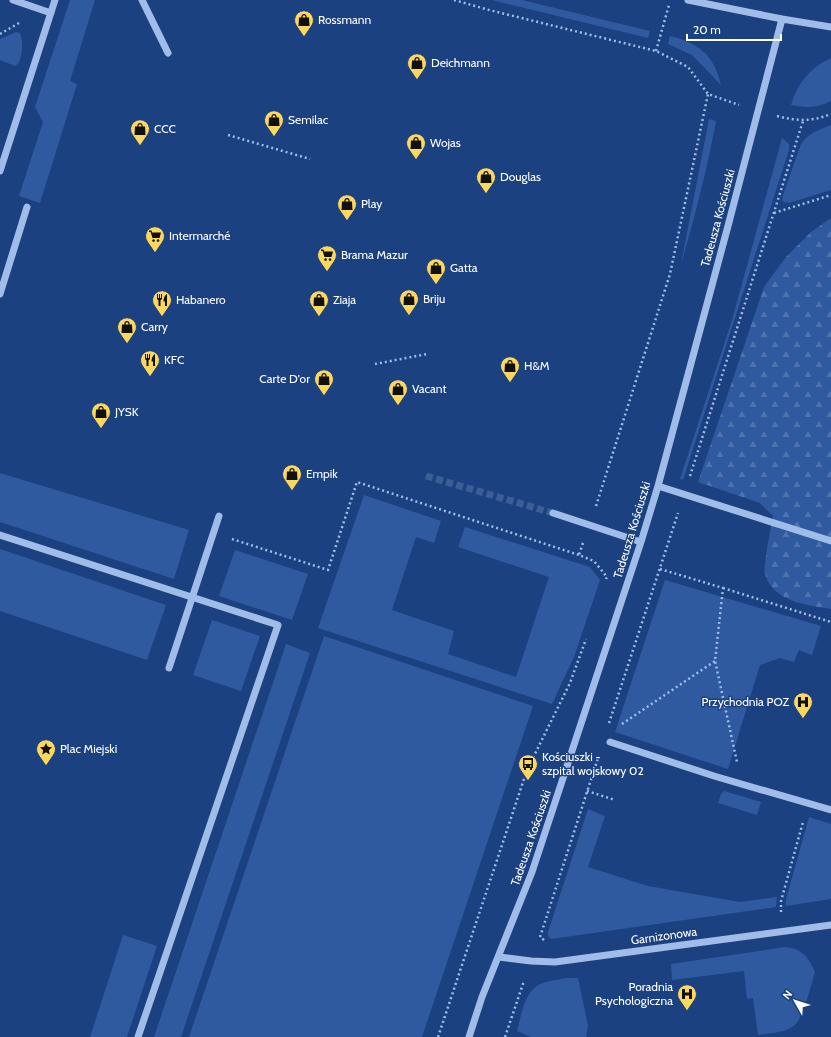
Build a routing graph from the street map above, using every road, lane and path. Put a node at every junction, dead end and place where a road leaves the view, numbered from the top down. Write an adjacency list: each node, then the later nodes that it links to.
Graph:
1 (13, 0): 7 (street)
2 (55, 0): 7 (street)
3 (142, 0): 11 (street)
4 (454, 0): 10 (path)
5 (670, 0): 10 (path)
6 (688, 0): 8 (street)
7 (51, 13): 15 (street)
8 (782, 19): 9 (street); 22 (street, Tadeusza Kościuszki)
9 (831, 27)
10 (656, 51): 26 (path)
11 (168, 53)
12 (803, 121): 18 (path)
13 (228, 135): 14 (path)
14 (310, 159)
15 (0, 171)
16 (831, 195): 18 (path)
17 (27, 208): 19 (street)
18 (773, 214): 23 (path)
19 (0, 294)
20 (426, 354): 21 (path)
21 (375, 364)
22 (658, 486): 23 (street); 30 (street, Tadeusza Kościuszki)
23 (684, 494): 29 (street); 32 (path)
24 (554, 513): 26 (street)
25 (219, 516): 27 (street)
26 (590, 524): 30 (street); 31 (path)
27 (214, 533): 31 (path); 35 (street)
28 (0, 535): 35 (street)
29 (831, 541)
30 (641, 542): 54 (street, Tadeusza Kościuszki)
31 (579, 555): 33 (path)
32 (660, 569): 34 (path); 40 (path)
33 (604, 584)
34 (723, 588): 36 (path); 38 (path)
35 (193, 597): 39 (street); 56 (street)
36 (831, 622)
37 (587, 634): 57 (path)
38 (715, 661): 41 (path); 43 (path)
39 (170, 668)
40 (609, 724)
41 (612, 742): 43 (street)
42 (599, 754): 44 (path)
43 (742, 784): 46 (street)
44 (587, 791): 45 (path); 52 (path)
45 (615, 800)
46 (809, 804): 47 (street); 48 (path)
47 (831, 810)
48 (781, 912): 49 (path); 50 (path)
49 (788, 912)
50 (774, 914)
51 (831, 925): 55 (street, Garnizonowa)
52 (540, 937): 53 (path); 55 (path)
53 (550, 942)
54 (499, 957): 55 (street, Garnizonowa); 58 (street, Tadeusza Kościuszki)
55 (531, 961): 59 (path)
56 (138, 1037)
57 (438, 1037)
58 (469, 1037)
59 (505, 1037)

